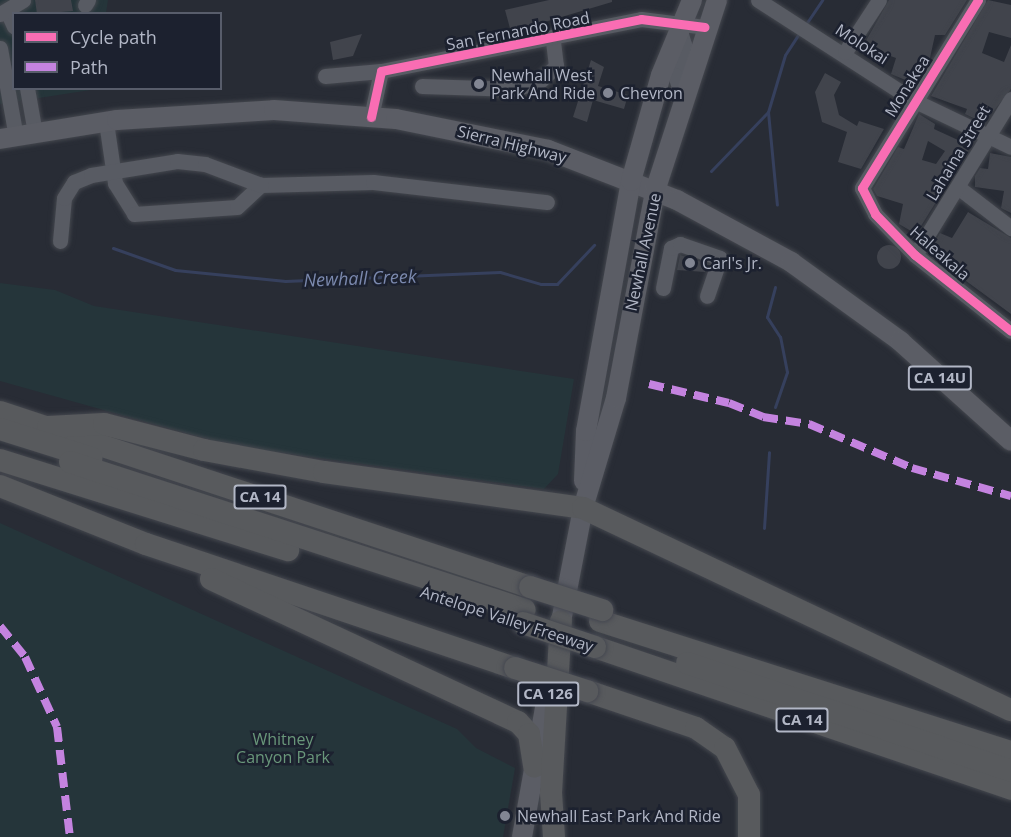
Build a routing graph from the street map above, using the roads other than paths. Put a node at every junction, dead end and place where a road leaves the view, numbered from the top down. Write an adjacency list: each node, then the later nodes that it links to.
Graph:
1 (23, 0): 7 (street)
2 (692, 0): 9 (main road, Newhall Avenue)
3 (717, 0): 10 (main road, Newhall Avenue)
4 (758, 0): 13 (street, Molokai)
5 (879, 0): 13 (street)
6 (978, 0): 20 (street, Monakea)
7 (3, 12): 8 (street)
8 (12, 24)
9 (679, 27): 10 (street, San Fernando Road); 11 (street, San Fernando Road); 18 (street); 27 (main road, Newhall Avenue)
10 (705, 27): 18 (main road, Newhall Avenue)
11 (553, 41): 14 (street, San Fernando Road); 16 (street)
12 (0, 48): 23 (street)
13 (844, 52): 20 (street, Molokai)
14 (381, 71): 15 (street, San Fernando Road); 21 (street)
15 (325, 76)
16 (422, 86)
17 (27, 90): 23 (street)
18 (682, 96): 31 (main road, Newhall Avenue)
19 (1011, 99): 24 (street, Lahaina Street)
20 (915, 101): 24 (street, Molokai); 29 (street, Monakea)
21 (371, 117): 22 (main road, Sierra Highway); 27 (main road, Sierra Highway)
22 (106, 122): 23 (main road, Sierra Highway); 26 (street)
23 (17, 136)
24 (987, 140): 25 (street, Molokai); 30 (street, Lahaina Street)
25 (1011, 147)
26 (114, 169): 28 (street); 28 (street); 34 (street)
27 (631, 182): 31 (main road, Sierra Highway); 46 (main road, Newhall Avenue)
28 (261, 185): 32 (street)
29 (862, 188): 35 (street, Haleakala)
30 (959, 188): 33 (street); 35 (street, Lahaina Street)
31 (655, 191): 43 (main road, Sierra Highway / CA 14U); 46 (main road, Newhall Avenue)
32 (547, 202)
33 (1011, 228)
34 (60, 241)
35 (915, 255): 38 (street, Haleakala)
36 (663, 288): 37 (street)
37 (707, 296)
38 (1011, 331)
39 (0, 412): 40 (highway, Antelope Valley Freeway / CA 14)
40 (48, 427): 46 (highway); 48 (highway, Antelope Valley Freeway / CA 14)
41 (0, 429): 48 (highway)
42 (0, 440): 48 (highway)
43 (1011, 441)
44 (0, 460): 48 (highway, Antelope Valley Freeway / CA 14)
45 (0, 486): 47 (highway)
46 (583, 508): 49 (main road, Newhall Avenue / CA 126); 51 (highway)
47 (146, 544): 54 (highway); 59 (highway, bridge)
48 (526, 604): 50 (highway, Antelope Valley Freeway / CA 14, bridge); 50 (highway, Antelope Valley Freeway / CA 14, bridge)
49 (561, 621): 54 (main road, Newhall Avenue / CA 126); 58 (highway)
50 (599, 628): 52 (highway, Antelope Valley Freeway / CA 14); 53 (highway); 55 (highway); 56 (highway, Antelope Valley Freeway / CA 14)
51 (1011, 710)
52 (1011, 739)
53 (1011, 752)
54 (534, 767): 57 (main road, Newhall Avenue / CA 126)
55 (1011, 771)
56 (1011, 789)
57 (522, 837)
58 (555, 837)
59 (749, 837)

